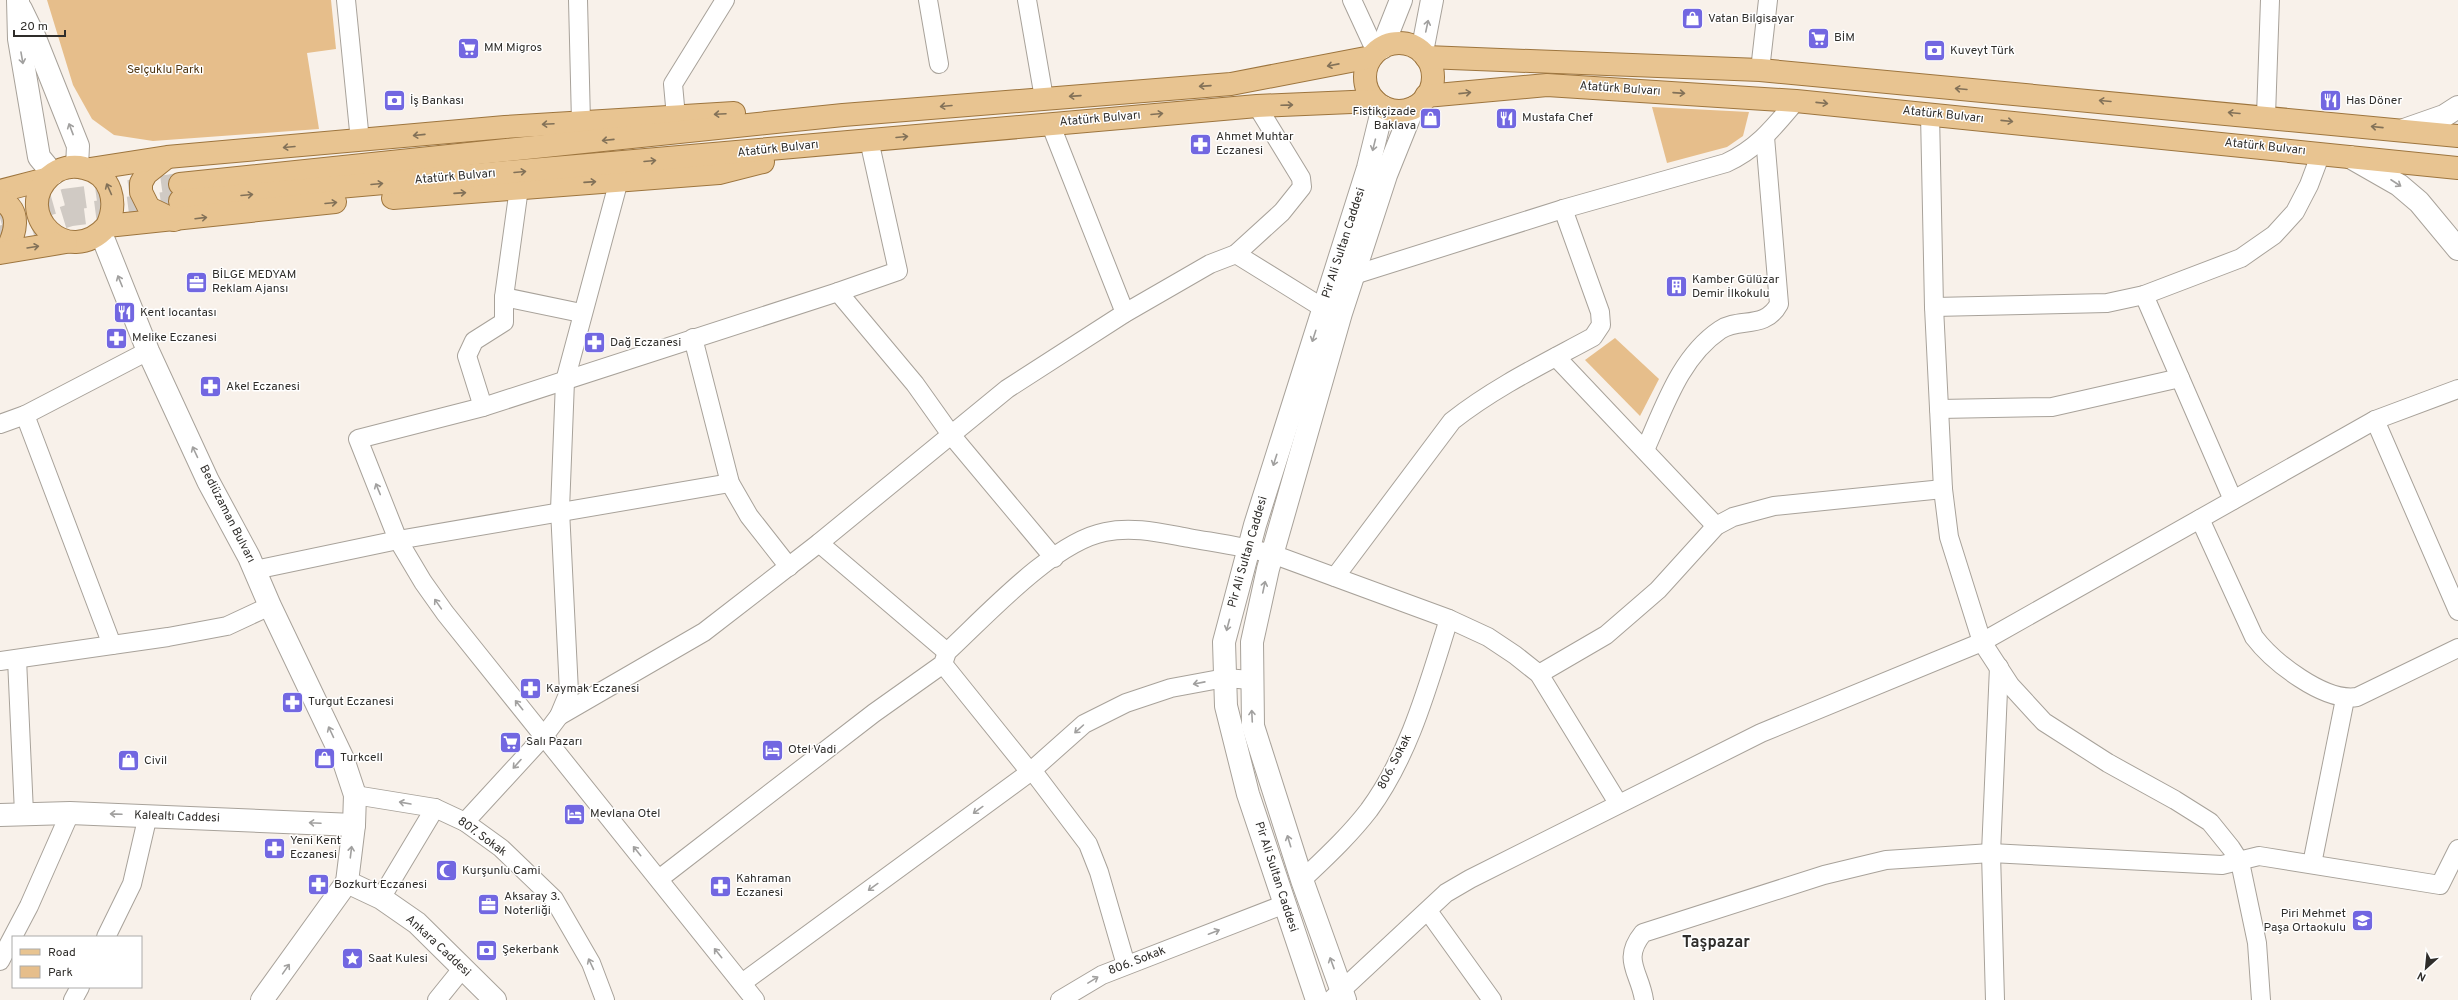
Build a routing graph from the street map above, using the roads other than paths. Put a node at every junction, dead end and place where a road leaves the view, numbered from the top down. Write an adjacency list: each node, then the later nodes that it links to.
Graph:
1 (346, 0): 32 (street)
2 (578, 0): 26 (street)
3 (724, 0): 25 (street)
4 (928, 0): 14 (street)
5 (1027, 0): 16 (street)
6 (1352, 0): 12 (street)
7 (1401, 0): 12 (main road)
8 (1432, 0): 13 (main road, one-way to 8)
9 (1768, 0): 15 (street)
10 (2270, 0): 24 (street)
11 (18, 2): 37 (main road, one-way to 11); 39 (main road, one-way to 39)
12 (1376, 52): 13 (main road); 16 (main road, Atatürk Bulvarı, one-way to 16); 19 (main road)
13 (1424, 55): 15 (main road, Atatürk Bulvarı); 18 (main road)
14 (939, 64)
15 (1760, 70): 24 (main road, Atatürk Bulvarı, one-way to 15)
16 (1044, 98): 23 (main road, Atatürk Bulvarı, one-way to 23)
17 (1796, 101): 18 (main road, Atatürk Bulvarı, one-way to 17); 22 (main road, Atatürk Bulvarı, one-way to 22); 30 (street)
18 (1420, 102): 19 (main road); 51 (main road)
19 (1379, 104): 20 (main road, Atatürk Bulvarı, one-way to 19); 51 (main road, Pir Ali Sultan Caddesi, one-way to 51)
20 (1257, 106): 27 (main road, Atatürk Bulvarı, one-way to 20); 50 (street)
21 (2458, 107): 28 (main road)
22 (1930, 114): 34 (main road, Atatürk Bulvarı, one-way to 34); 55 (street)
23 (843, 115): 25 (main road, one-way to 25); 44 (main road, Atatürk Bulvarı, one-way to 44)
24 (2266, 116): 28 (main road, Atatürk Bulvarı, one-way to 24)
25 (676, 117): 26 (main road)
26 (581, 122): 32 (main road, one-way to 32)
27 (1050, 123): 31 (main road, Atatürk Bulvarı, one-way to 27); 58 (street)
28 (2404, 130): 29 (main road, Atatürk Bulvarı)
29 (2458, 136)
30 (1765, 137): 45 (street); 71 (street)
31 (869, 140): 33 (main road, Atatürk Bulvarı); 52 (street)
32 (360, 141): 36 (main road, one-way to 36)
33 (844, 142): 40 (main road); 44 (main road, Atatürk Bulvarı, one-way to 33)
34 (2321, 152): 35 (main road, Atatürk Bulvarı); 53 (street)
35 (2350, 156): 38 (main road, Atatürk Bulvarı); 48 (main road, one-way to 48)
36 (167, 157): 37 (main road); 44 (main road)
37 (83, 168): 39 (main road); 46 (main road, one-way to 37)
38 (2458, 168)
39 (50, 177): 42 (main road); 47 (main road)
40 (619, 180): 41 (main road, one-way to 40); 57 (street)
41 (519, 188): 44 (main road, one-way to 41); 54 (street)
42 (0, 191)
43 (0, 200): 49 (main road)
44 (178, 202): 46 (main road)
45 (1564, 209): 51 (street); 61 (street)
46 (104, 229): 47 (main road); 60 (main road, Bediüzaman Bulvarı, one-way to 46)
47 (66, 242): 49 (main road, one-way to 47)
48 (2458, 249)
49 (3, 252)
50 (1236, 254): 56 (street); 58 (street)
51 (1345, 272): 56 (main road)
52 (838, 292): 59 (street); 70 (street)
53 (2144, 295): 55 (street); 62 (street)
54 (504, 297): 57 (street); 65 (street)
55 (1934, 307): 66 (street)
56 (1332, 311): 80 (main road, Pir Ali Sultan Caddesi, one-way to 80); 81 (main road)
57 (581, 313): 63 (street)
58 (1125, 313): 70 (street)
59 (693, 338): 63 (street); 72 (street)
60 (148, 351): 67 (street); 84 (main road, Bediüzaman Bulvarı, one-way to 60)
61 (1556, 357): 71 (street); 85 (street)
62 (2180, 378): 66 (street); 74 (street)
63 (565, 381): 65 (street); 75 (street)
64 (2458, 389): 68 (street)
65 (482, 407): 78 (street, one-way to 65)
66 (1939, 408): 73 (street)
67 (25, 415): 69 (street); 90 (street)
68 (2375, 420): 74 (street); 87 (street)
69 (0, 424)
70 (952, 436): 79 (street); 82 (street)
71 (1644, 450): 77 (street)
72 (730, 483): 75 (street); 83 (street)
73 (1943, 489): 77 (street); 89 (street)
74 (2233, 500): 76 (street)
75 (560, 510): 78 (street); 99 (street)
76 (2200, 519): 89 (street); 98 (street)
77 (1716, 526): 95 (street)
78 (398, 540): 84 (street); 100 (street, one-way to 78)
79 (819, 543): 83 (street); 92 (street)
80 (1249, 548): 81 (street); 82 (street); 96 (main road, Pir Ali Sultan Caddesi, one-way to 96)
81 (1272, 554): 85 (street); 97 (main road, one-way to 81)
82 (1054, 558): 92 (street)
83 (789, 566): 99 (street)
84 (255, 570): 86 (main road, Bediüzaman Bulvarı)
85 (1336, 578): 88 (street)
86 (270, 606): 90 (street); 102 (main road, Bediüzaman Bulvarı, one-way to 86)
87 (2458, 611)
88 (1448, 619): 95 (street); 116 (street, 806. Sokak)
89 (1982, 642): 94 (street); 103 (street)
90 (112, 645): 93 (street)
91 (2458, 648): 98 (street)
92 (944, 658): 101 (street); 115 (street)
93 (8, 660): 105 (street)
94 (1999, 667): 112 (street); 113 (street)
95 (1539, 674): 103 (street)
96 (1225, 678): 97 (street); 101 (street, one-way to 101); 119 (main road, Pir Ali Sultan Caddesi)
97 (1252, 680): 116 (main road, one-way to 97)
98 (2345, 699): 114 (street)
99 (559, 716): 100 (street)
100 (544, 736): 109 (street, one-way to 109); 115 (street, one-way to 100)
101 (1031, 771): 125 (street); 127 (street, one-way to 127)
102 (355, 795): 104 (street, 807. Sokak, one-way to 102); 110 (main road)
103 (1618, 803): 120 (street)
104 (435, 808): 109 (street, 807. Sokak); 118 (street)
105 (24, 813): 106 (main road, Kalealtı Caddesi); 107 (main road, Kalealtı Caddesi)
106 (70, 813): 108 (main road, Kalealtı Caddesi, one-way to 106); 121 (street)
107 (0, 815)
108 (148, 815): 110 (main road, Kalealtı Caddesi, one-way to 108); 122 (street)
109 (465, 822): 134 (street, 807. Sokak, one-way to 109)
110 (354, 825): 117 (main road, one-way to 110)
111 (2458, 849): 114 (street)
112 (1991, 853): 113 (street); 139 (street); 140 (street)
113 (2240, 862): 114 (street); 141 (street)
114 (2312, 864)
115 (659, 879): 127 (street, one-way to 115)
116 (1302, 880): 129 (main road, one-way to 116)
117 (347, 882): 118 (main road, Ankara Caddesi); 131 (main road, one-way to 117)
118 (381, 898): 126 (main road, Ankara Caddesi)
119 (1285, 904): 125 (street, 806. Sokak, one-way to 119); 137 (main road, Pir Ali Sultan Caddesi)
120 (1428, 911): 129 (street); 138 (street)
121 (13, 936)
122 (106, 936)
123 (12, 938): 124 (street)
124 (0, 961)
125 (1126, 965): 136 (street, 806. Sokak, one-way to 125)
126 (462, 969): 132 (street); 133 (main road, Ankara Caddesi)
127 (742, 983): 135 (street)
128 (79, 988): 130 (street)
129 (1339, 996)
130 (73, 1000)
131 (262, 1000)
132 (437, 1000)
133 (495, 1000)
134 (605, 1000)
135 (755, 1000)
136 (1060, 1000)
137 (1317, 1000)
138 (1492, 1000)
139 (1644, 1000)
140 (1995, 1000)
141 (2261, 1000)

